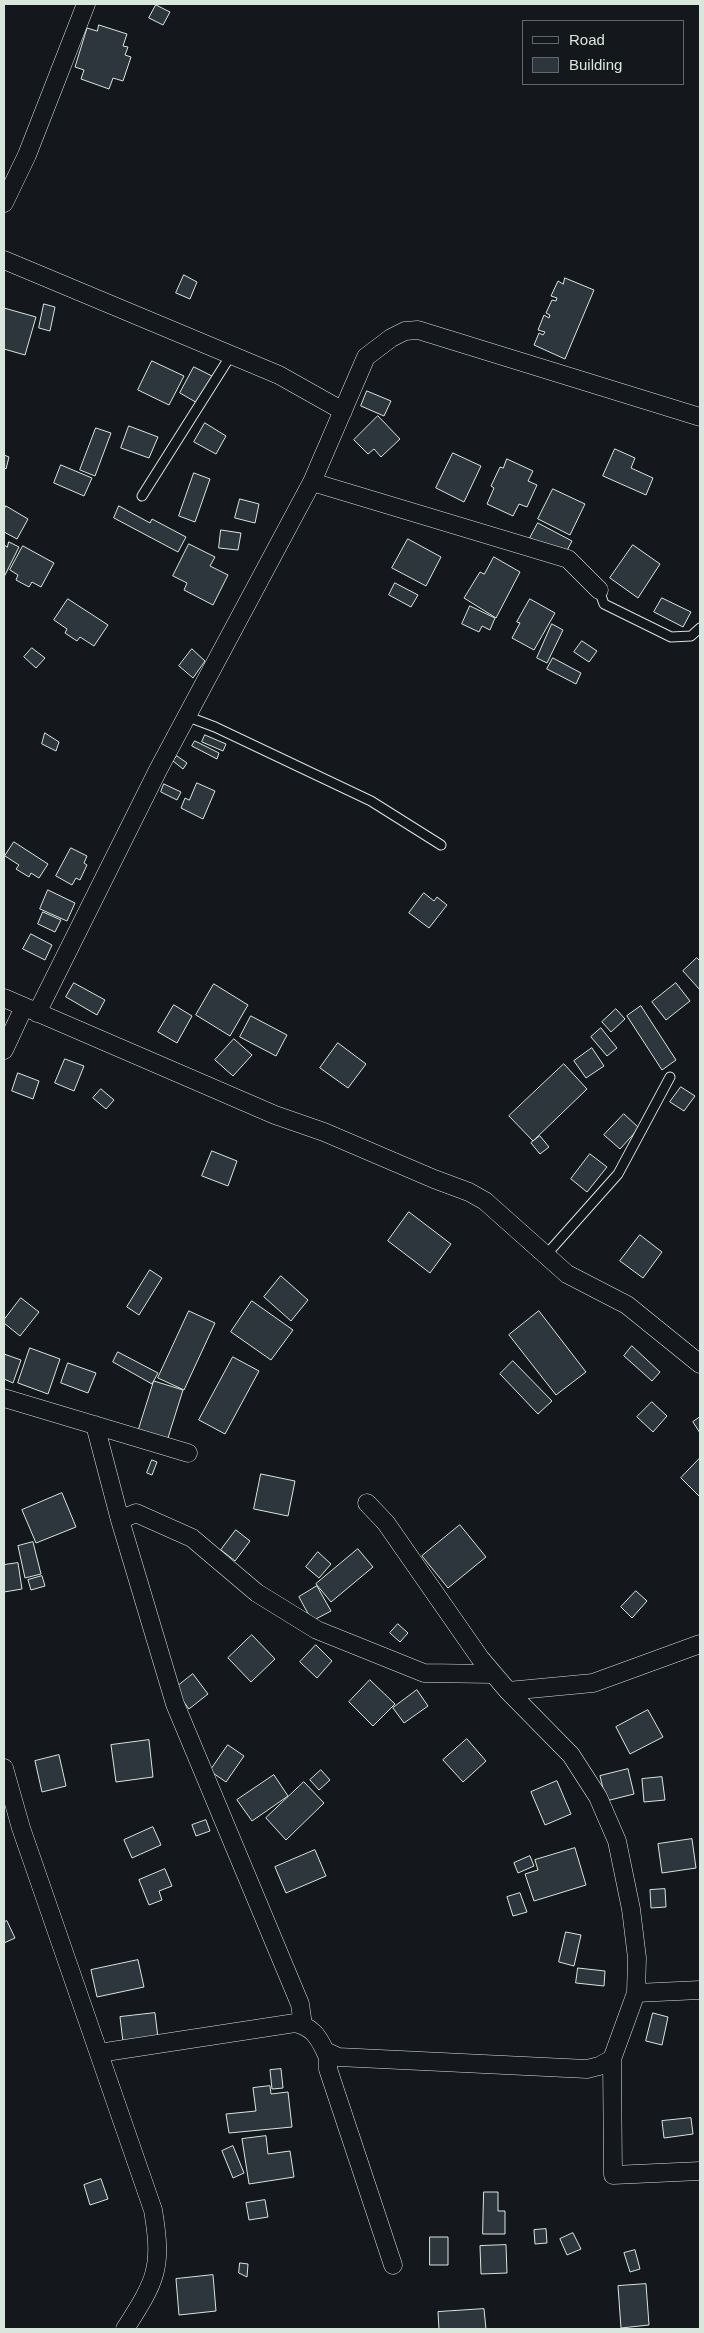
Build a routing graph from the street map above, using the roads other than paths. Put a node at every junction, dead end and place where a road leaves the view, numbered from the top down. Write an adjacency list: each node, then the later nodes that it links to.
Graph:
1 (86, 4): 2 (street)
2 (4, 203)
3 (4, 260): 4 (street)
4 (231, 355): 5 (street); 8 (lane)
5 (342, 411): 6 (street); 7 (street)
6 (699, 421)
7 (312, 482): 9 (street); 11 (street)
8 (142, 496)
9 (599, 590): 10 (lane)
10 (700, 628)
11 (186, 716): 12 (lane); 14 (street)
12 (441, 845)
13 (4, 998): 14 (street)
14 (30, 1010): 15 (street); 17 (street)
15 (4, 1050)
16 (670, 1077): 17 (lane)
17 (546, 1255): 18 (street)
18 (700, 1364)
19 (4, 1398): 20 (street)
20 (95, 1425): 21 (street); 23 (street)
21 (188, 1453)
22 (367, 1503): 25 (street)
23 (120, 1520): 25 (street); 30 (street)
24 (700, 1644): 26 (street)
25 (494, 1674): 26 (street)
26 (508, 1690): 29 (street)
27 (4, 1768): 32 (street)
28 (700, 1990): 29 (street)
29 (636, 1993): 33 (street)
30 (303, 2025): 31 (street); 32 (street)
31 (324, 2051): 33 (street); 35 (street)
32 (100, 2053): 36 (street)
33 (612, 2059): 34 (street)
34 (700, 2171)
35 (393, 2265)
36 (125, 2329)

